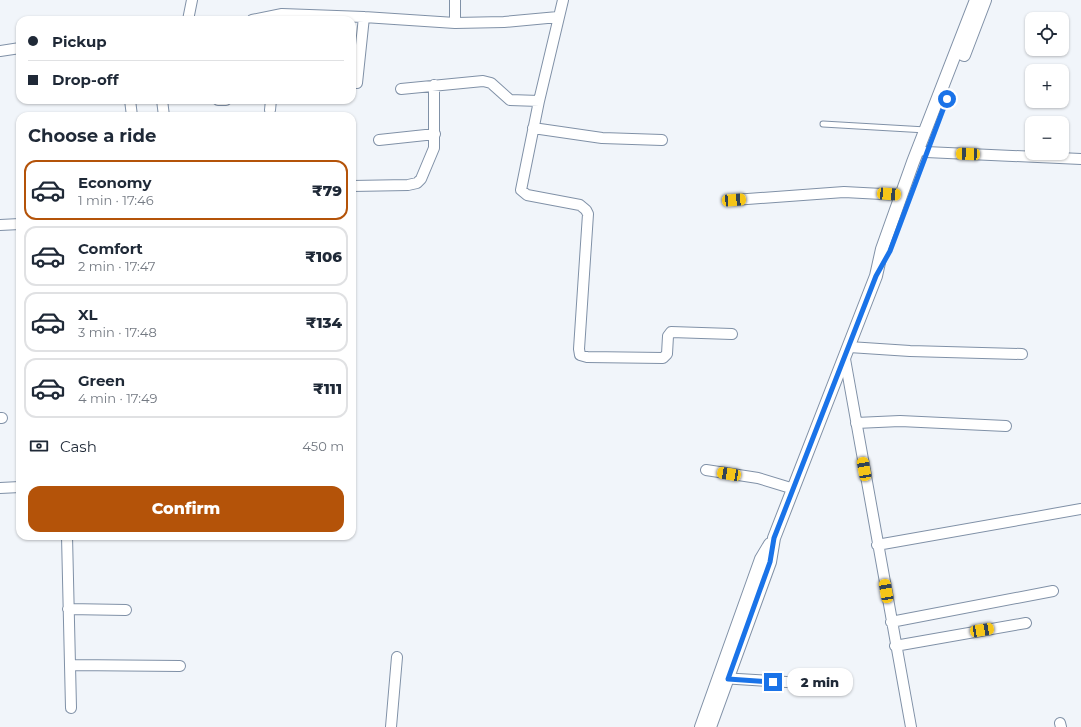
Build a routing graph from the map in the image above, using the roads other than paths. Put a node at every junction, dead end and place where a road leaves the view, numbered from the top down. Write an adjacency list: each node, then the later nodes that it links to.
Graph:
1 (192, 0): 6 (street)
2 (455, 0): 12 (street)
3 (563, 0): 11 (street)
4 (976, 0): 21 (street)
5 (985, 0): 25 (street)
6 (189, 16)
7 (272, 16): 8 (street)
8 (337, 16)
9 (356, 17): 10 (street)
10 (364, 17): 12 (street); 15 (street)
11 (558, 17): 12 (street); 18 (street)
12 (454, 23)
13 (16, 48): 14 (street)
14 (0, 50)
15 (357, 83)
16 (434, 86): 17 (street); 18 (street); 22 (street)
17 (401, 88)
18 (539, 101): 20 (street)
19 (823, 124): 21 (lane)
20 (533, 128): 24 (street); 33 (street)
21 (926, 130): 28 (street)
22 (434, 134): 23 (street); 27 (street)
23 (379, 140)
24 (662, 140)
25 (926, 152): 26 (street); 32 (street)
26 (1081, 159)
27 (356, 186)
28 (901, 195): 29 (street); 32 (street)
29 (734, 200)
30 (16, 224): 31 (street)
31 (0, 225)
32 (876, 276): 34 (street)
33 (732, 334)
34 (849, 347): 35 (street); 36 (street)
35 (1022, 354)
36 (844, 359): 37 (street); 42 (street)
37 (856, 423): 38 (street); 45 (street)
38 (1006, 426)
39 (706, 470): 42 (street)
40 (16, 487): 41 (street)
41 (0, 488)
42 (794, 489): 55 (street)
43 (1081, 509): 45 (street)
44 (66, 540): 47 (street)
45 (877, 545): 49 (street)
46 (1053, 591): 49 (street)
47 (68, 609): 48 (street); 53 (street)
48 (126, 610)
49 (891, 622): 51 (street)
50 (1026, 623): 51 (street)
51 (896, 646): 61 (street)
52 (396, 657): 58 (street)
53 (70, 665): 54 (street); 57 (street)
54 (180, 666)
55 (723, 678): 56 (street); 59 (street); 60 (street)
56 (803, 683)
57 (72, 708)
58 (391, 727)
59 (701, 727)
60 (710, 727)
61 (911, 727)

